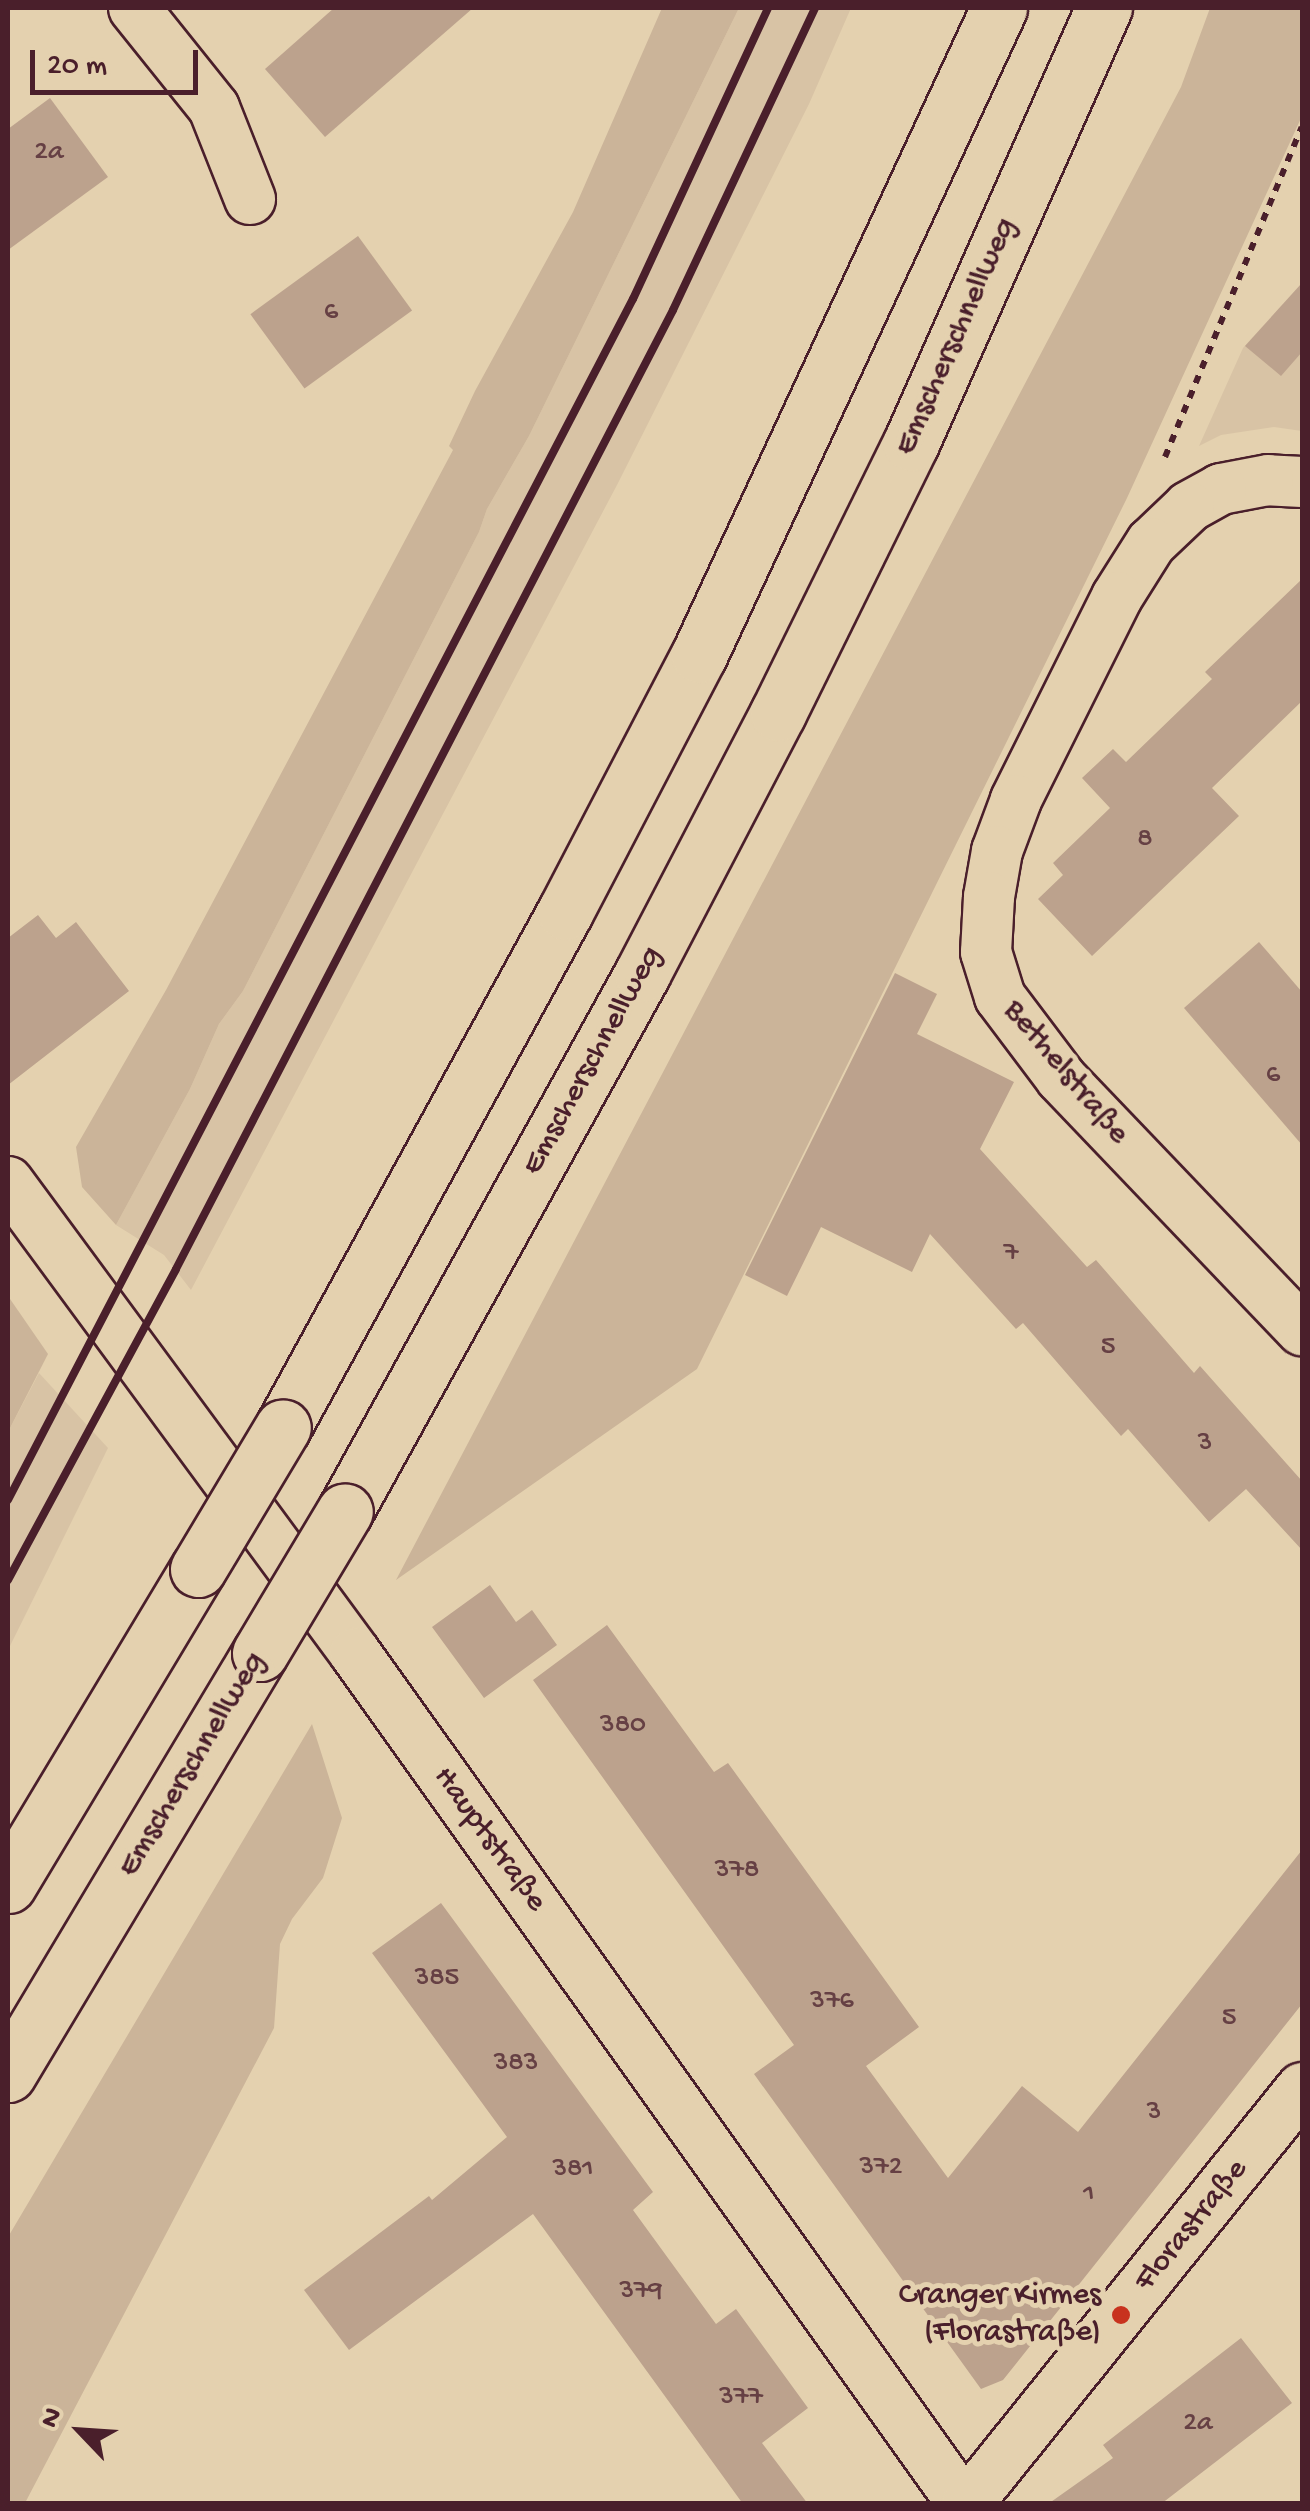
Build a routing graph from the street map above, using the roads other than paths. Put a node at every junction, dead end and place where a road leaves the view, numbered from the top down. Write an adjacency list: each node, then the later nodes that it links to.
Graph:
1 (134, 8): 4 (street)
2 (999, 8): 8 (highway, bridge)
3 (1104, 8): 9 (highway, Emscherschnellweg, bridge)
4 (250, 199)
5 (1302, 482): 7 (street, Bethelstraße)
6 (8, 1182): 11 (street, Hauptstraße)
7 (1302, 1330)
8 (8, 1885)
9 (8, 2074)
10 (1302, 2088): 11 (street, Florastraße)
11 (965, 2504)

